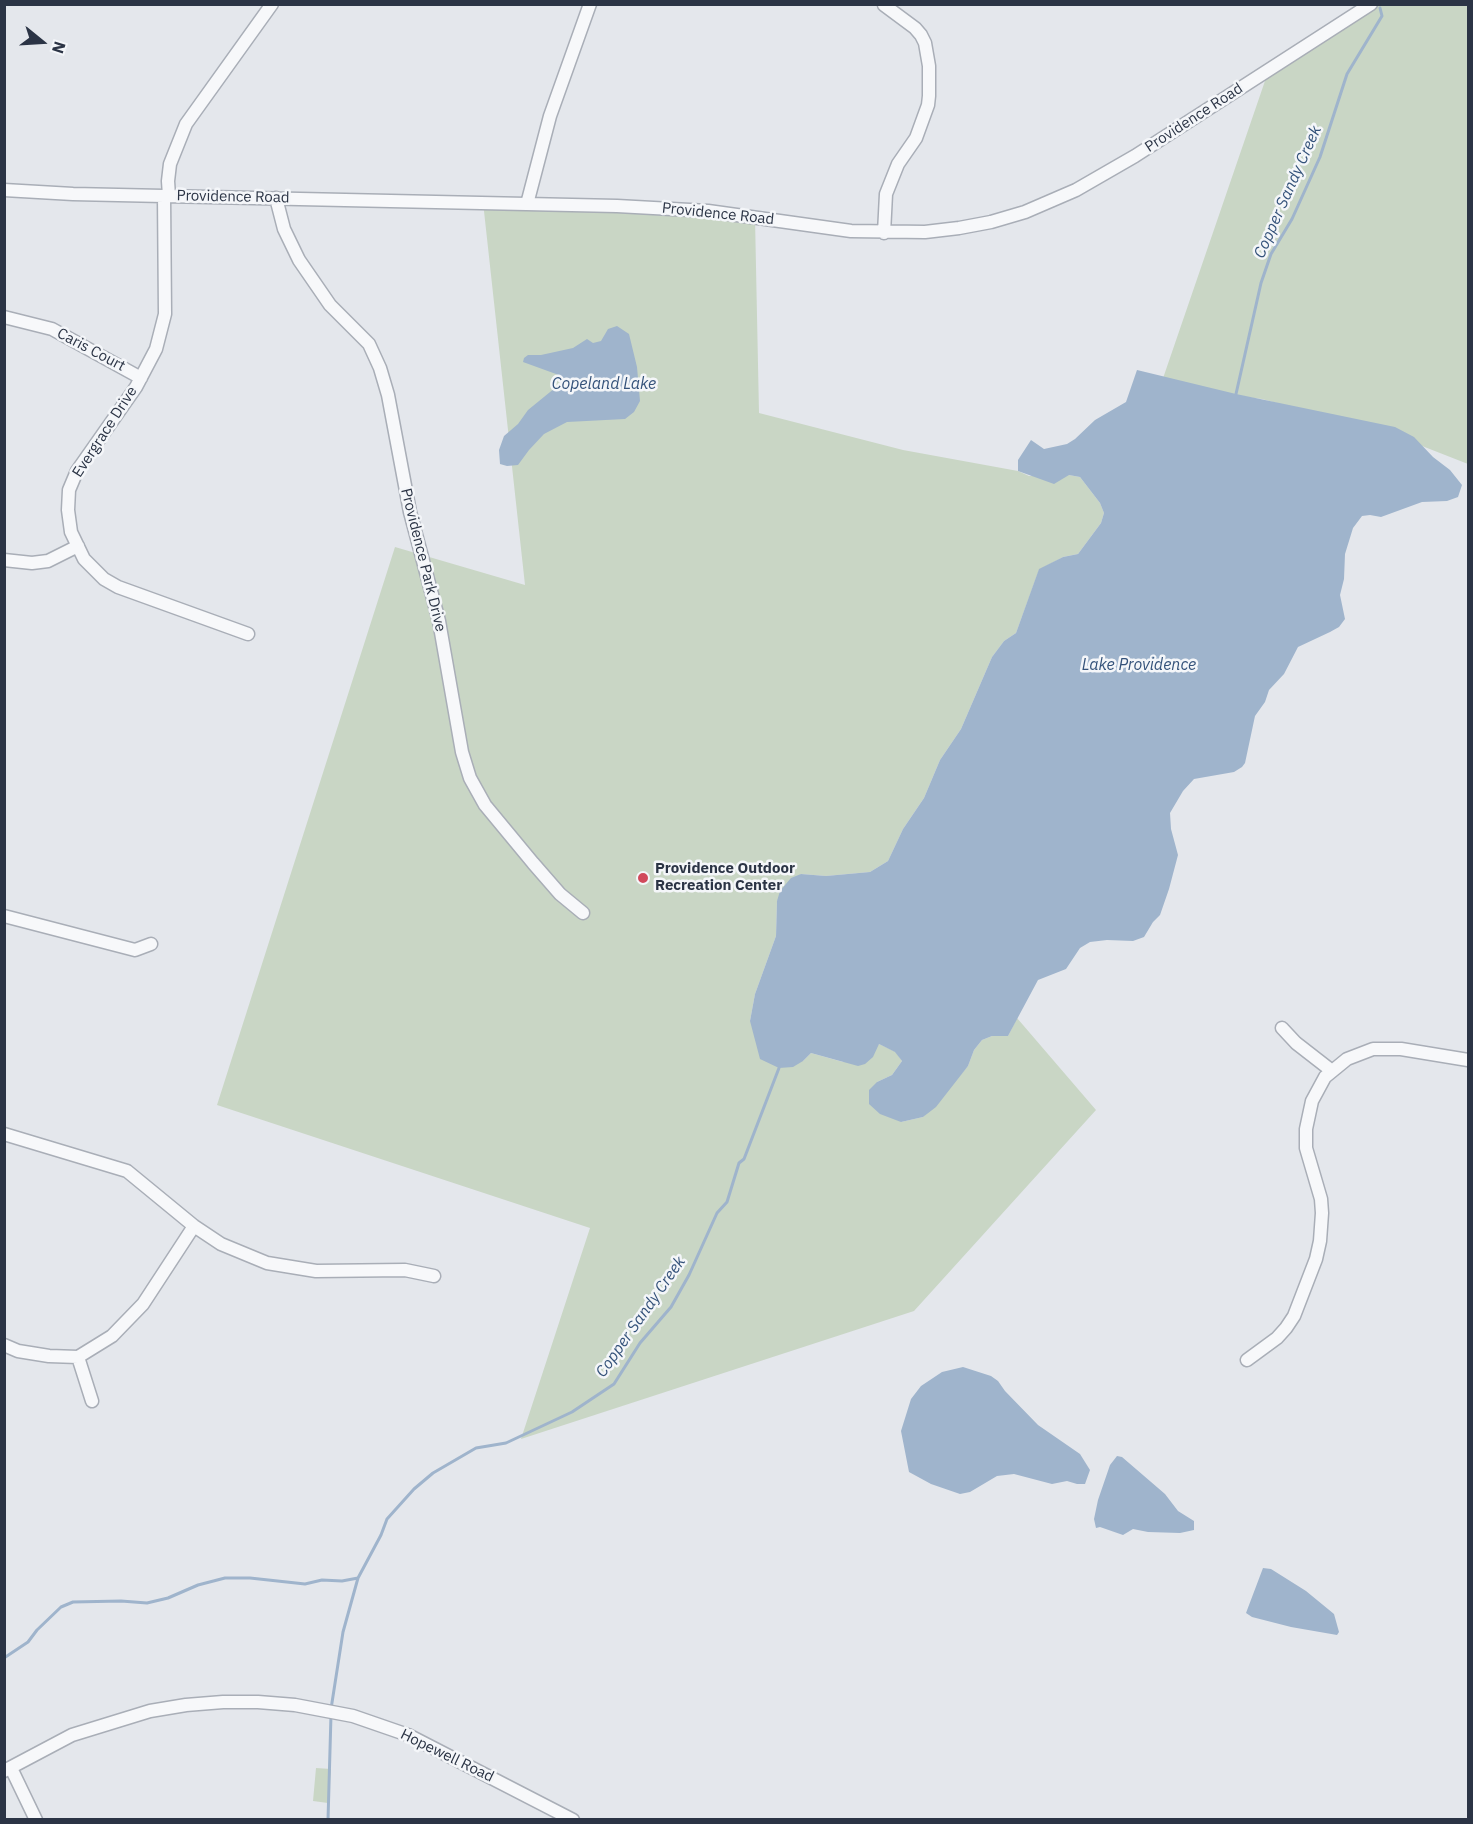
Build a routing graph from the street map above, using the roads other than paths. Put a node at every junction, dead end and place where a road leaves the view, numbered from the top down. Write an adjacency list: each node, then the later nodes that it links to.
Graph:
1 (272, 4): 6 (street, Evergrace Drive)
2 (590, 4): 8 (street)
3 (1371, 4): 9 (street, Providence Road)
4 (884, 5): 9 (street)
5 (4, 190): 6 (street, Providence Road)
6 (166, 196): 7 (street, Providence Road); 11 (street, Evergrace Drive)
7 (276, 198): 8 (street, Providence Road); 15 (street, Providence Park Drive)
8 (527, 204): 9 (street, Providence Road)
9 (884, 233)
10 (4, 317): 11 (street, Caris Court)
11 (141, 378): 12 (street, Evergrace Drive)
12 (78, 546): 13 (street); 14 (street, Evergrace Drive)
13 (4, 560)
14 (248, 634)
15 (583, 913)
16 (4, 916): 17 (street)
17 (151, 944)
18 (1282, 1028): 20 (street)
19 (1468, 1060): 20 (street)
20 (1332, 1071): 26 (street)
21 (4, 1134): 22 (street)
22 (194, 1227): 23 (street); 25 (street)
23 (434, 1276)
24 (4, 1345): 25 (street)
25 (78, 1357): 27 (street)
26 (1247, 1360)
27 (92, 1401)
28 (8, 1769): 29 (street); 30 (street, Hopewell Road)
29 (36, 1820)
30 (573, 1820)

